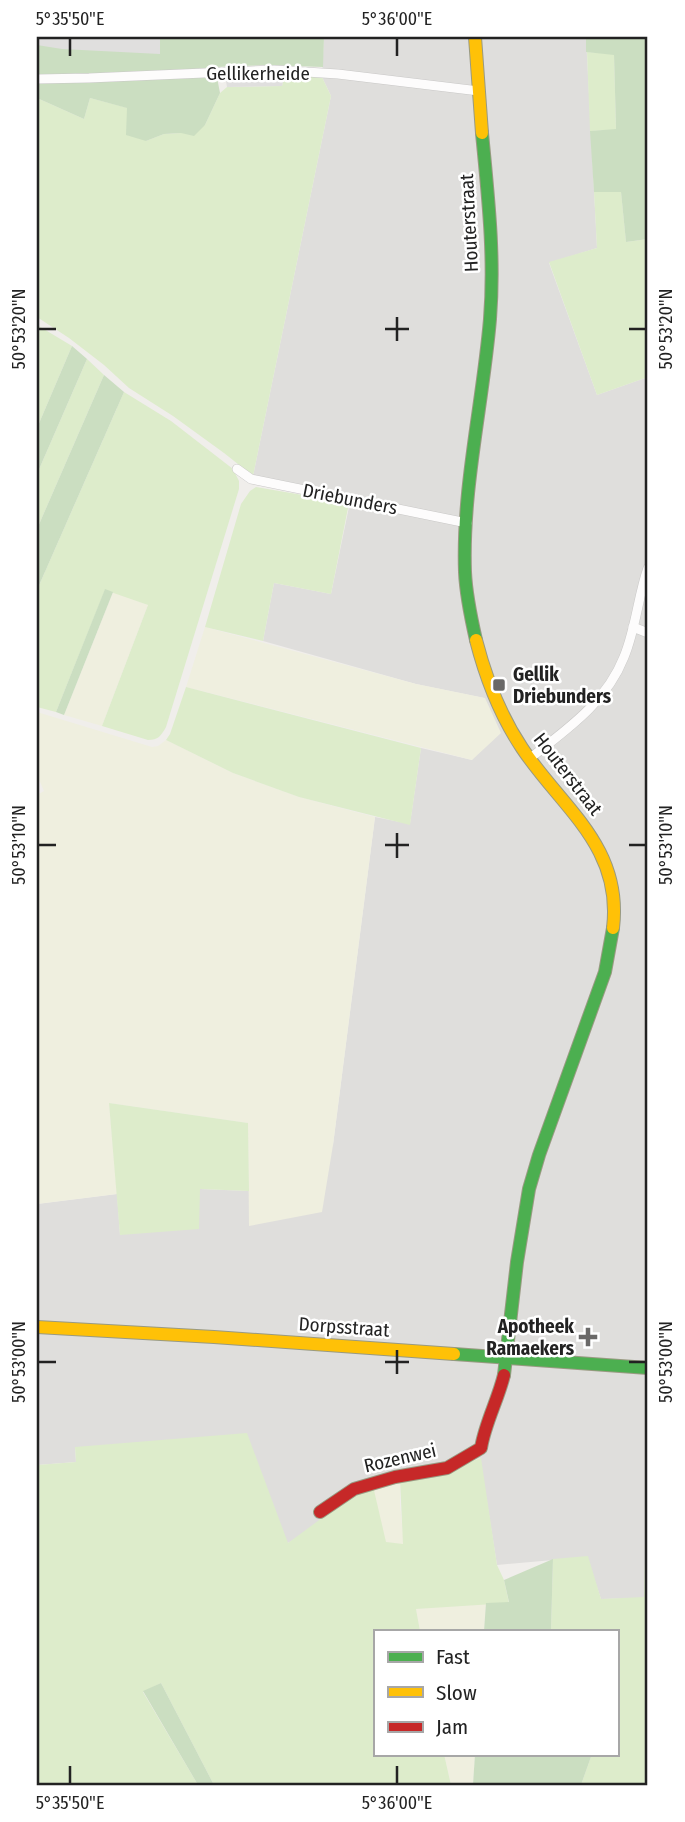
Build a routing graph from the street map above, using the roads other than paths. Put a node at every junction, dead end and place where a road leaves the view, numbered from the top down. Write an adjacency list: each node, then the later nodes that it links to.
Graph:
1 (475, 37): 3 (street, Houterstraat)
2 (37, 79): 3 (street, Gellikerheide)
3 (479, 91): 5 (street, Houterstraat)
4 (237, 469): 5 (street, Driebunders)
5 (467, 523): 9 (street, Houterstraat)
6 (648, 568): 7 (street)
7 (633, 627): 8 (street); 9 (street)
8 (648, 634)
9 (528, 759): 11 (street, Houterstraat)
10 (37, 1327): 11 (street, Dorpsstraat)
11 (508, 1358): 12 (street, Dorpsstraat); 13 (street, Rozenwei)
12 (648, 1368)
13 (320, 1512)

